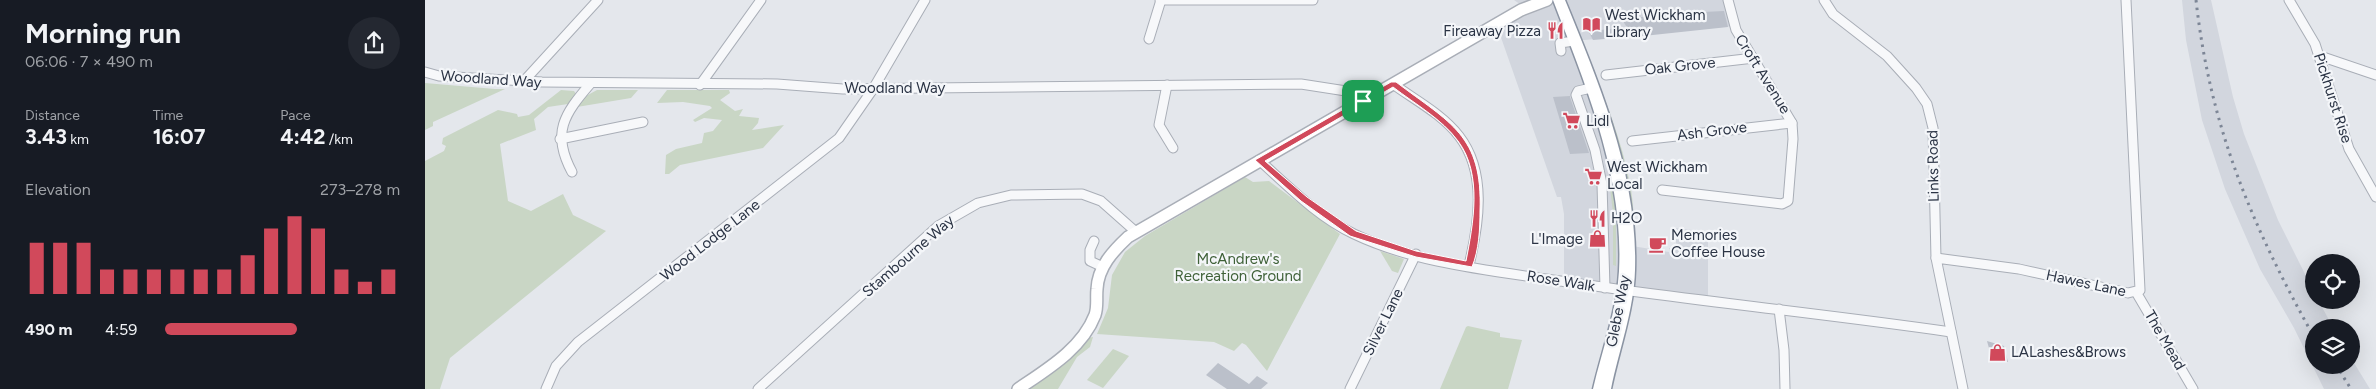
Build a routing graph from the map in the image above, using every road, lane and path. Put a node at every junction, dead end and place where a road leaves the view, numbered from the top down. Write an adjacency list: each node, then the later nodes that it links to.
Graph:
1 (598, 0): 20 (street)
2 (761, 0): 23 (street)
3 (925, 0): 26 (street, Wood Lodge Lane)
4 (1161, 0): 5 (street); 12 (street)
5 (1313, 0)
6 (1547, 0): 22 (street)
7 (1559, 0): 13 (highway, Glebe Way)
8 (1728, 0): 16 (street, Croft Avenue)
9 (1824, 0): 44 (street, Links Road)
10 (2126, 0): 49 (street, Hawes Lane)
11 (2289, 0): 15 (street, Pickhurst Rise)
12 (1149, 39)
13 (1574, 41): 14 (street); 25 (highway, Glebe Way)
14 (1561, 51)
15 (2320, 56): 19 (street); 40 (street, Pickhurst Rise)
16 (1754, 58): 18 (street, Oak Grove); 29 (street, Croft Avenue)
17 (425, 72): 20 (street, Woodland Way)
18 (1606, 75)
19 (2376, 75)
20 (524, 81): 21 (street, Woodland Way)
21 (591, 83): 23 (street, Woodland Way); 32 (street)
22 (1393, 84): 27 (street); 45 (street)
23 (700, 85): 26 (street, Woodland Way)
24 (1167, 85): 26 (street, Woodland Way); 27 (street, Woodland Way); 34 (street)
25 (1591, 88): 35 (highway, Glebe Way); 36 (street, Glebe Way)
26 (873, 89): 52 (street, Wood Lodge Lane)
27 (1363, 101): 37 (street)
28 (643, 122): 30 (street)
29 (1792, 123): 33 (street, Ash Grove); 39 (street, Croft Avenue)
30 (619, 125): 31 (street); 32 (street)
31 (617, 134)
32 (561, 139): 38 (street)
33 (1632, 141)
34 (1173, 148)
35 (1615, 157): 36 (street); 48 (highway, Glebe Way)
36 (1597, 158): 47 (street, Glebe Way)
37 (1259, 160): 41 (street); 43 (street, Rose Walk)
38 (572, 172)
39 (1662, 190)
40 (2376, 197)
41 (1136, 232): 46 (street); 53 (street, Stambourne Way)
42 (1094, 241): 46 (street)
43 (1416, 254): 45 (street, Rose Walk); 55 (street, Silver Lane)
44 (1936, 258): 49 (street, Hawes Lane); 51 (street)
45 (1469, 265): 47 (street, Rose Walk)
46 (1103, 267): 54 (street)
47 (1605, 288): 48 (street, Rose Walk)
48 (1624, 291): 50 (street, Rose Walk); 56 (highway, Glebe Way)
49 (2136, 292): 59 (street, The Mead)
50 (1779, 309): 51 (street, Rose Walk); 57 (street)
51 (1951, 332): 58 (street)
52 (546, 389)
53 (759, 389)
54 (1019, 389)
55 (1350, 389)
56 (1601, 389)
57 (1785, 389)
58 (1963, 389)
59 (2193, 389)

